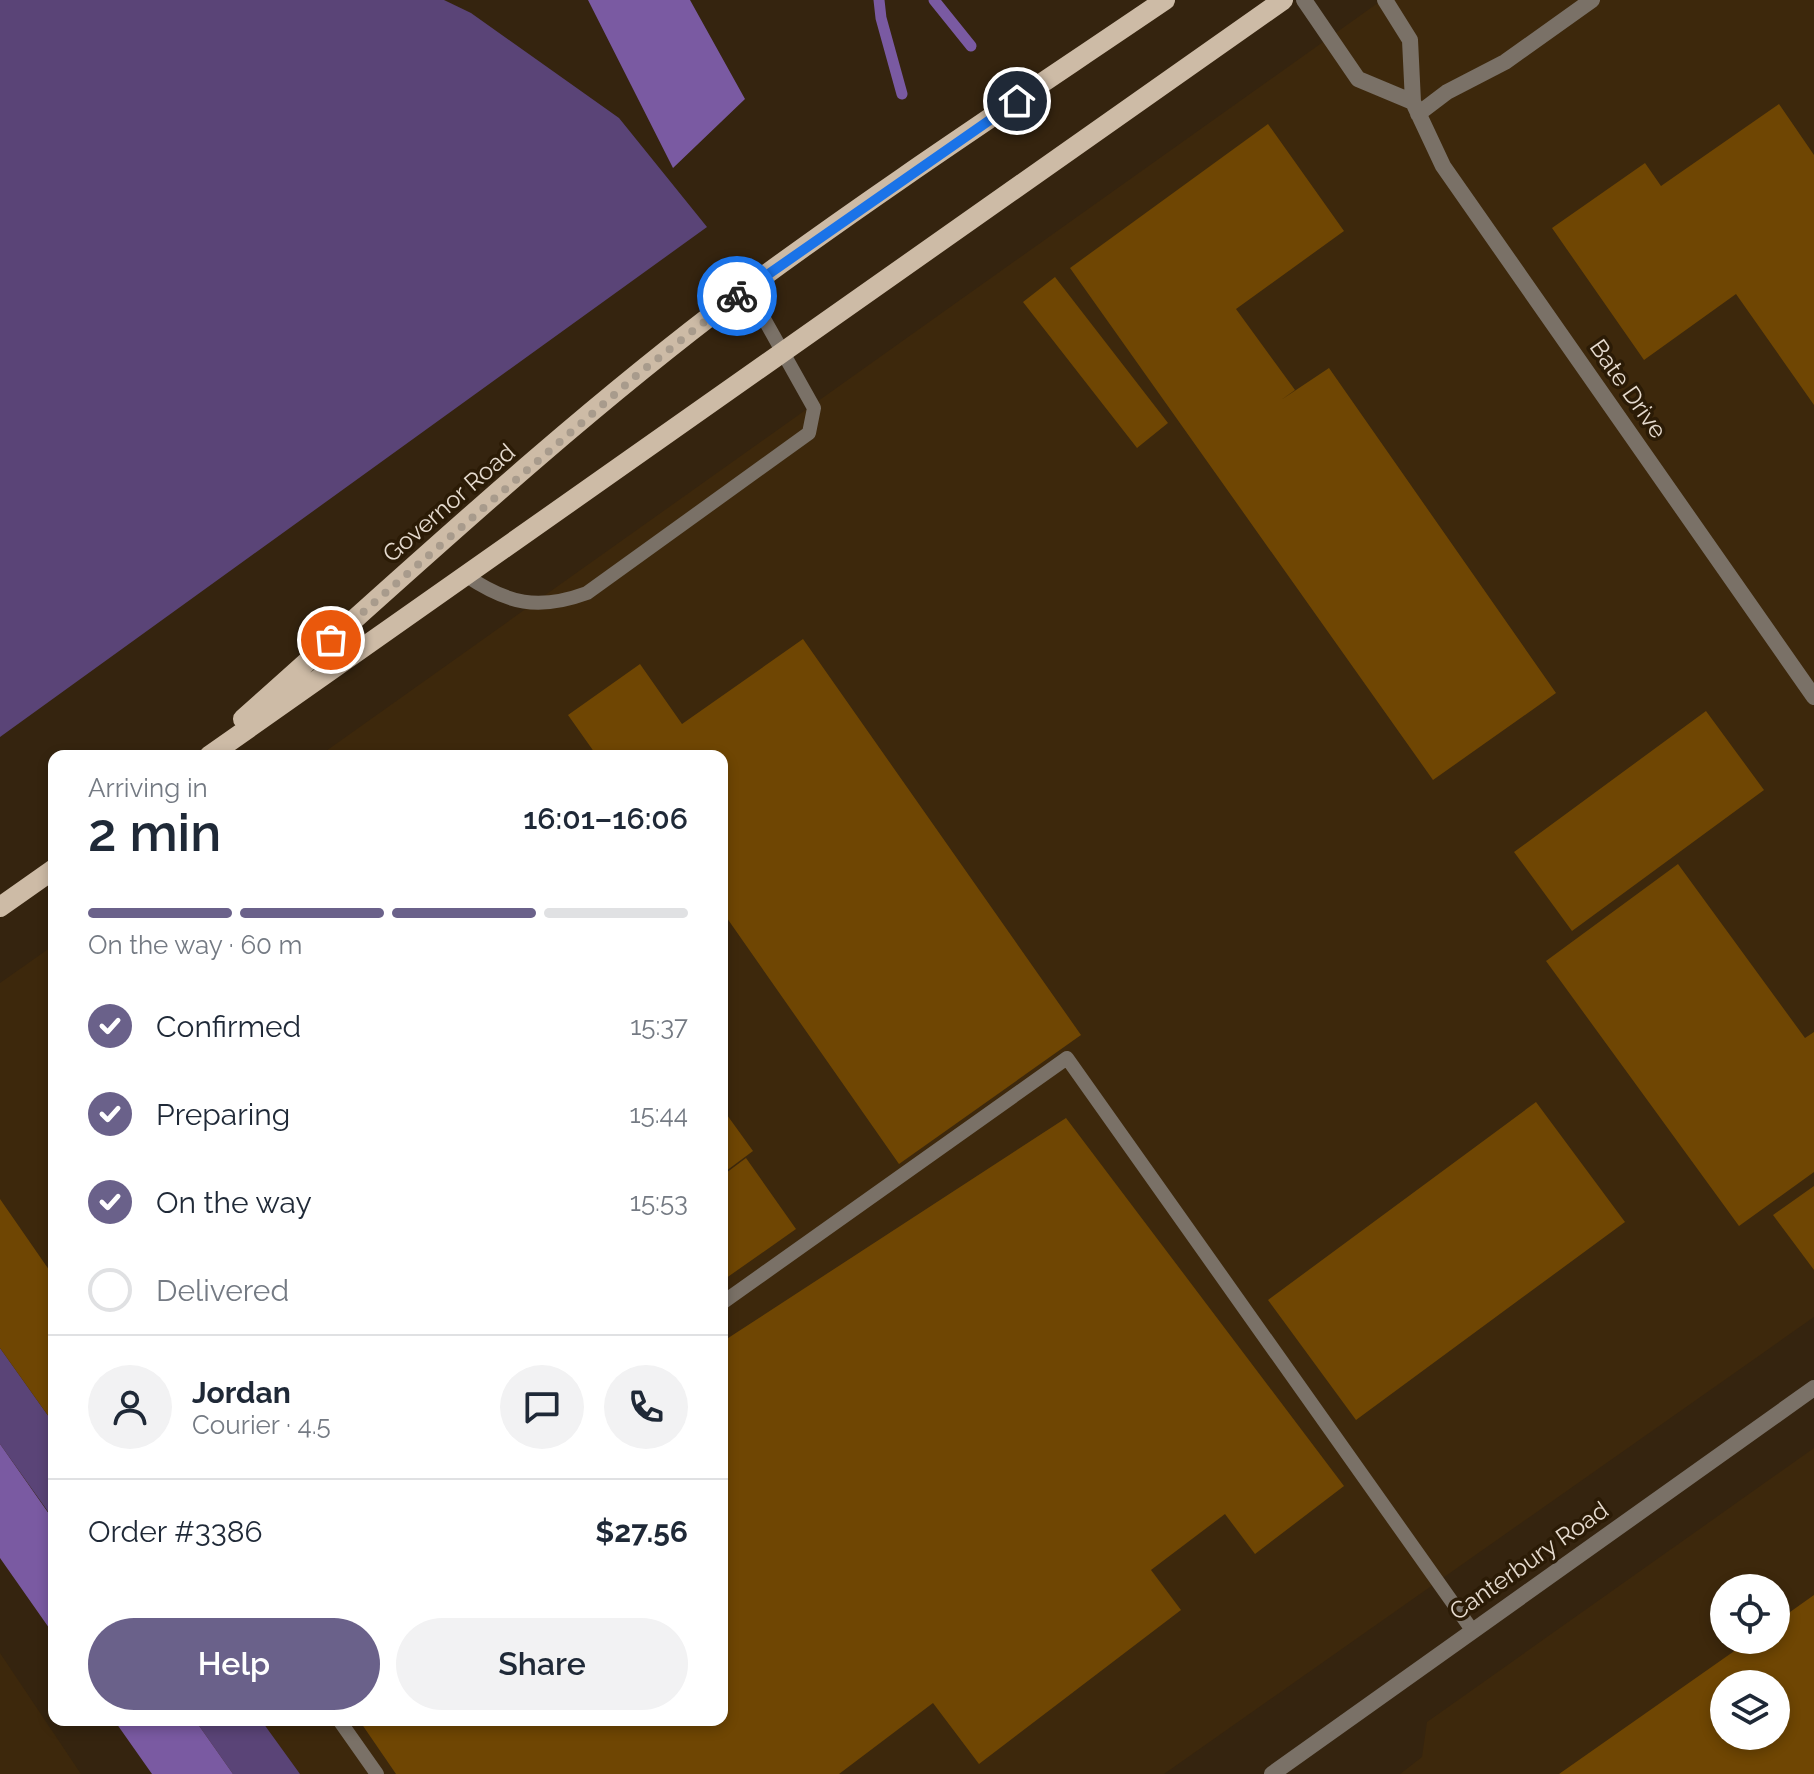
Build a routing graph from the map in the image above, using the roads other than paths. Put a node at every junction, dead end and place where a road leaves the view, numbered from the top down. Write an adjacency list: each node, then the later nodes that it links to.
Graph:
1 (1165, 0): 7 (main road, Governor Road)
2 (1283, 0): 8 (main road)
3 (1304, 0): 6 (street)
4 (1385, 0): 6 (street, Bate Drive)
5 (1592, 0): 6 (street)
6 (1416, 108): 10 (street, Bate Drive)
7 (738, 296): 8 (lane); 11 (main road, Governor Road)
8 (784, 351): 9 (main road); 9 (lane)
9 (465, 575): 12 (main road)
10 (1814, 697)
11 (208, 750)
12 (217, 750)
13 (48, 873): 14 (main road)
14 (0, 907)
15 (728, 1299): 17 (lane)
16 (1814, 1388): 17 (street, Canterbury Road)
17 (1472, 1630): 20 (street, Canterbury Road)
18 (343, 1726): 19 (lane)
19 (377, 1774)
20 (1272, 1774)

